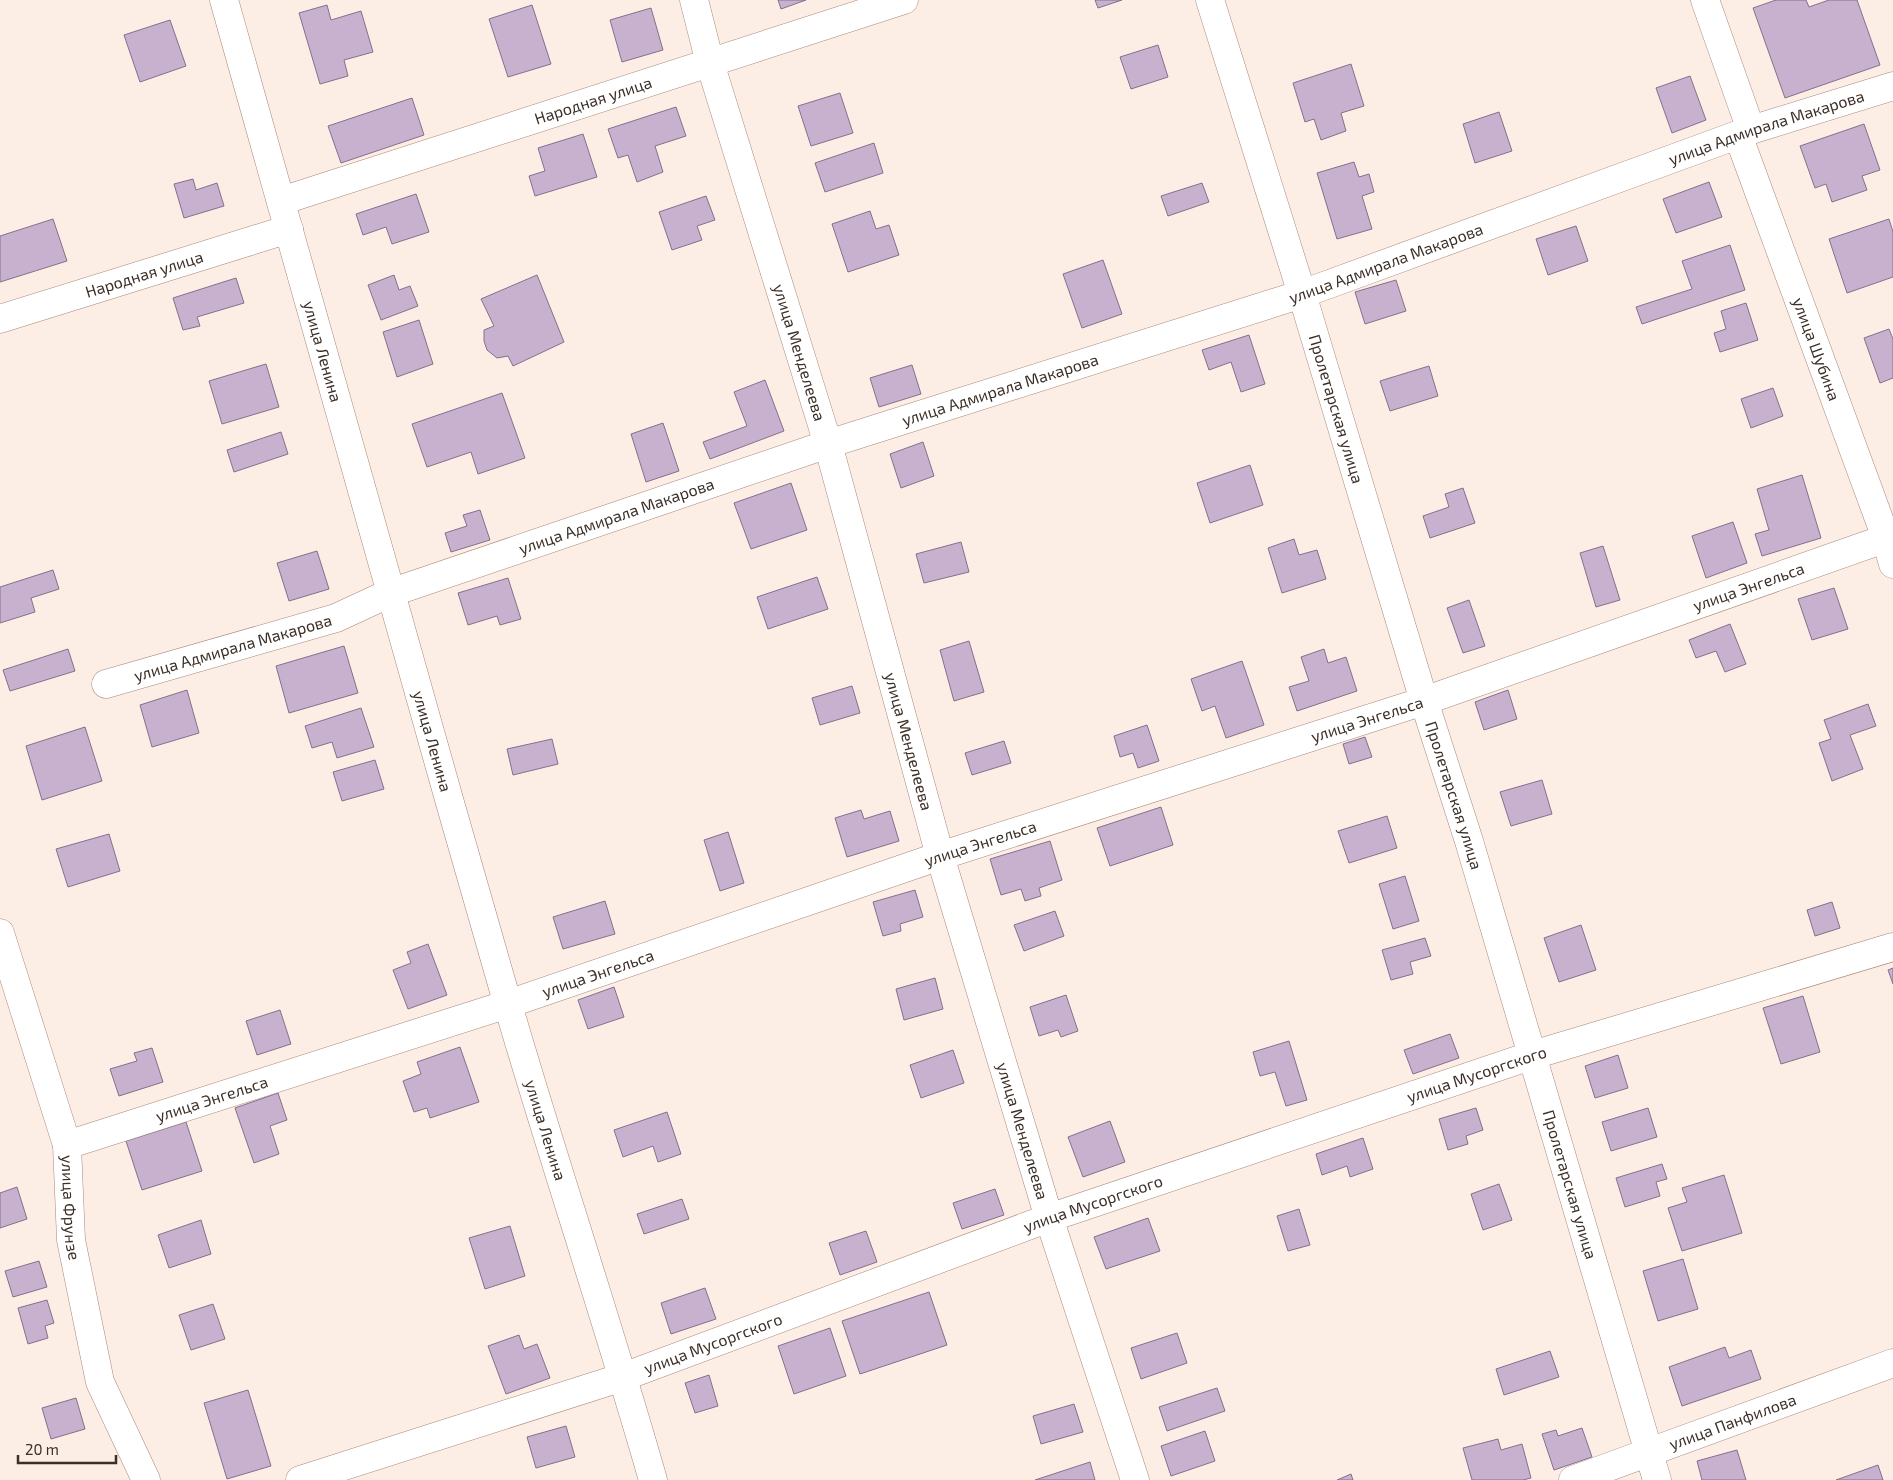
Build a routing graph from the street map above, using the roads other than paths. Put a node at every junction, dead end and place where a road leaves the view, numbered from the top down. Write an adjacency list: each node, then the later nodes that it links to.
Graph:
1 (224, 0): 9 (street, улица Ленина)
2 (694, 0): 6 (street, улица Менделеева)
3 (904, 0): 6 (street, Народная улица)
4 (1210, 0): 11 (street, Пролетарская улица)
5 (1705, 0): 8 (street, улица Шубина)
6 (710, 63): 9 (street, Народная улица); 13 (street, улица Менделеева)
7 (1893, 86): 8 (street, улица Адмирала Макарова)
8 (1745, 133): 11 (street, улица Адмирала Макарова); 14 (street, улица Шубина)
9 (281, 201): 10 (street, улица Ленина)
10 (289, 228): 12 (street, Народная улица); 15 (street, улица Ленина)
11 (1302, 294): 13 (street, улица Адмирала Макарова); 17 (street, Пролетарская улица)
12 (0, 319)
13 (828, 444): 15 (street, улица Адмирала Макарова); 18 (street, улица Менделеева)
14 (1891, 546): 17 (street, улица Энгельса)
15 (390, 593): 16 (street, улица Адмирала Макарова); 21 (street, улица Ленина)
16 (106, 684)
17 (1424, 701): 18 (street, улица Энгельса); 22 (street, Пролетарская улица)
18 (940, 856): 21 (street, улица Энгельса); 24 (street, улица Менделеева)
19 (0, 933): 23 (street, улица Фрунзе)
20 (1893, 947): 22 (street, улица Мусоргского)
21 (508, 1004): 23 (street, улица Энгельса); 26 (street, улица Ленина)
22 (1533, 1055): 24 (street, улица Мусоргского); 27 (street, Пролетарская улица)
23 (67, 1145): 28 (street, улица Фрунзе)
24 (1049, 1218): 26 (street, улица Мусоргского); 31 (street, улица Менделеева)
25 (1893, 1363): 27 (street, улица Панфилова)
26 (623, 1377): 29 (street, улица Мусоргского); 30 (street, улица Ленина)
27 (1648, 1454): 32 (street, улица Панфилова); 33 (street, Пролетарская улица)
28 (146, 1480)
29 (300, 1480)
30 (652, 1480)
31 (1135, 1480)
32 (1573, 1480)
33 (1657, 1480)

